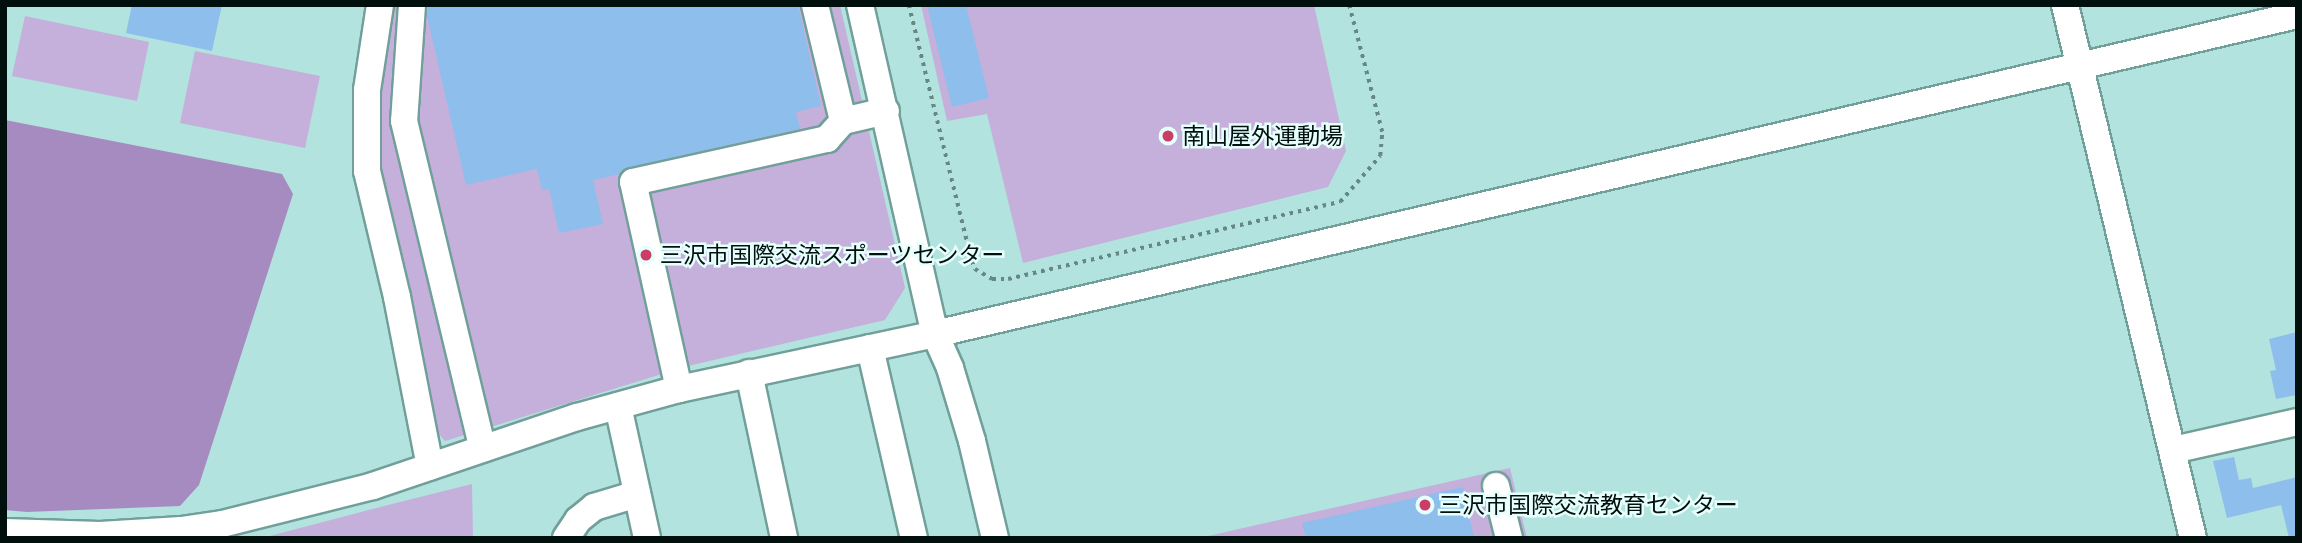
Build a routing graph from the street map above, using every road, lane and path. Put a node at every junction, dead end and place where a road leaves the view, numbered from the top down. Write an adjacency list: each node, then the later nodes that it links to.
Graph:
1 (380, 5): 20 (street)
2 (412, 5): 18 (street)
3 (815, 5): 11 (street)
4 (860, 5): 10 (street)
5 (909, 5): 6 (path)
6 (1349, 5)
7 (2065, 5): 9 (street)
8 (2297, 15): 9 (street)
9 (2079, 67): 12 (street); 19 (street)
10 (886, 111): 11 (street); 12 (street)
11 (843, 121): 15 (street)
12 (935, 334): 13 (street); 29 (street)
13 (870, 348): 14 (street); 28 (street)
14 (748, 373): 15 (street); 27 (street)
15 (679, 389): 16 (street)
16 (618, 406): 18 (street); 22 (street)
17 (2297, 422): 19 (street)
18 (483, 449): 20 (street)
19 (2173, 450): 31 (street)
20 (430, 467): 24 (street)
21 (1496, 486): 30 (street)
22 (637, 494): 25 (street); 26 (street)
23 (5, 532): 24 (street)
24 (181, 534)
25 (566, 538)
26 (647, 538)
27 (784, 538)
28 (914, 538)
29 (995, 538)
30 (1509, 538)
31 (2193, 538)

